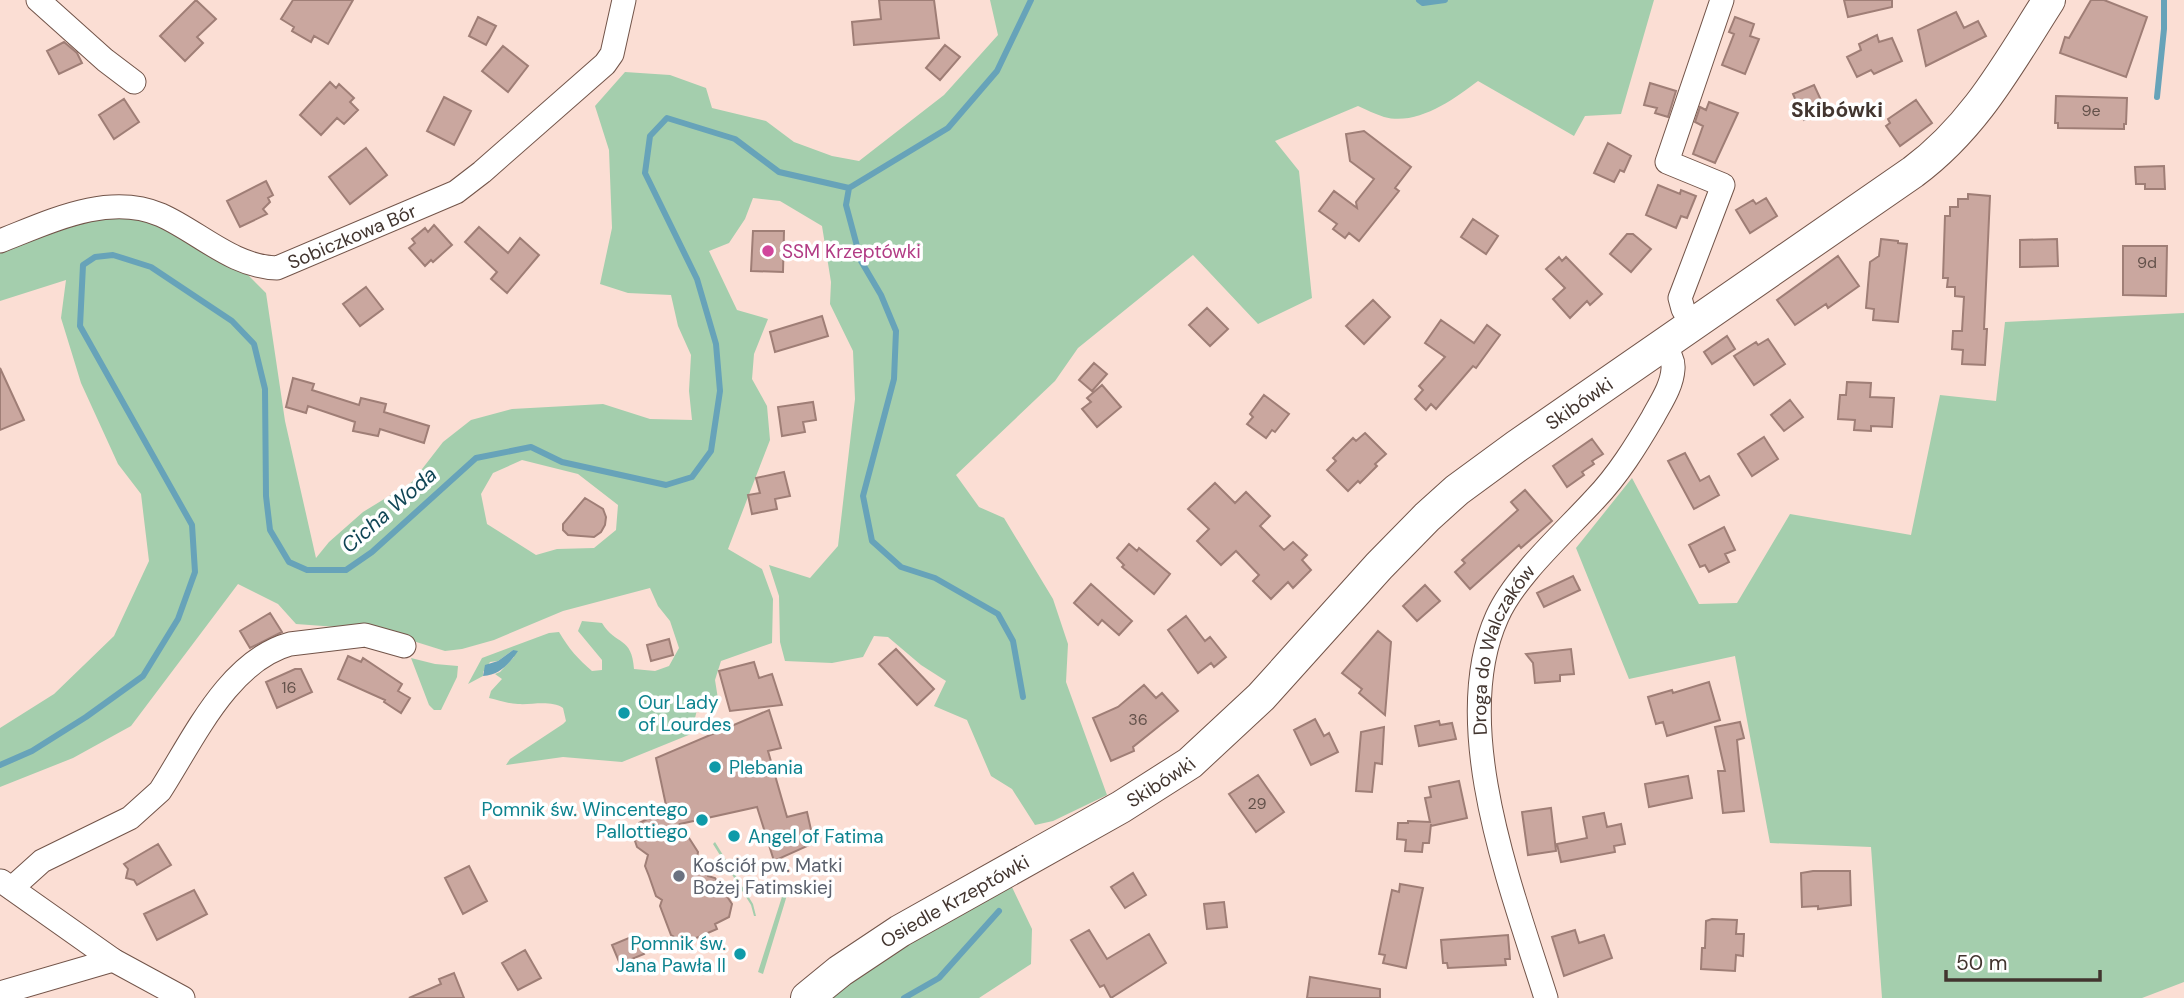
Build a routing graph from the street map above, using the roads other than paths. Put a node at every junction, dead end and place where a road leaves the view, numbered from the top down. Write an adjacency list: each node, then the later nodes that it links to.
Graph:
1 (38, 0): 5 (street)
2 (624, 0): 6 (street, Sobiczkowa Bór)
3 (1722, 0): 7 (street)
4 (2049, 0): 7 (main road, Skibówki)
5 (134, 82)
6 (0, 241)
7 (1692, 324): 8 (main road, Skibówki)
8 (1662, 345): 10 (main road, Skibówki); 16 (street, Droga do Walczaków)
9 (404, 646): 11 (street)
10 (1108, 814): 15 (main road, Osiedle Krzeptówki)
11 (6, 884): 12 (street)
12 (113, 960): 13 (street); 14 (street)
13 (0, 993)
14 (183, 998)
15 (807, 998)
16 (1546, 998)

